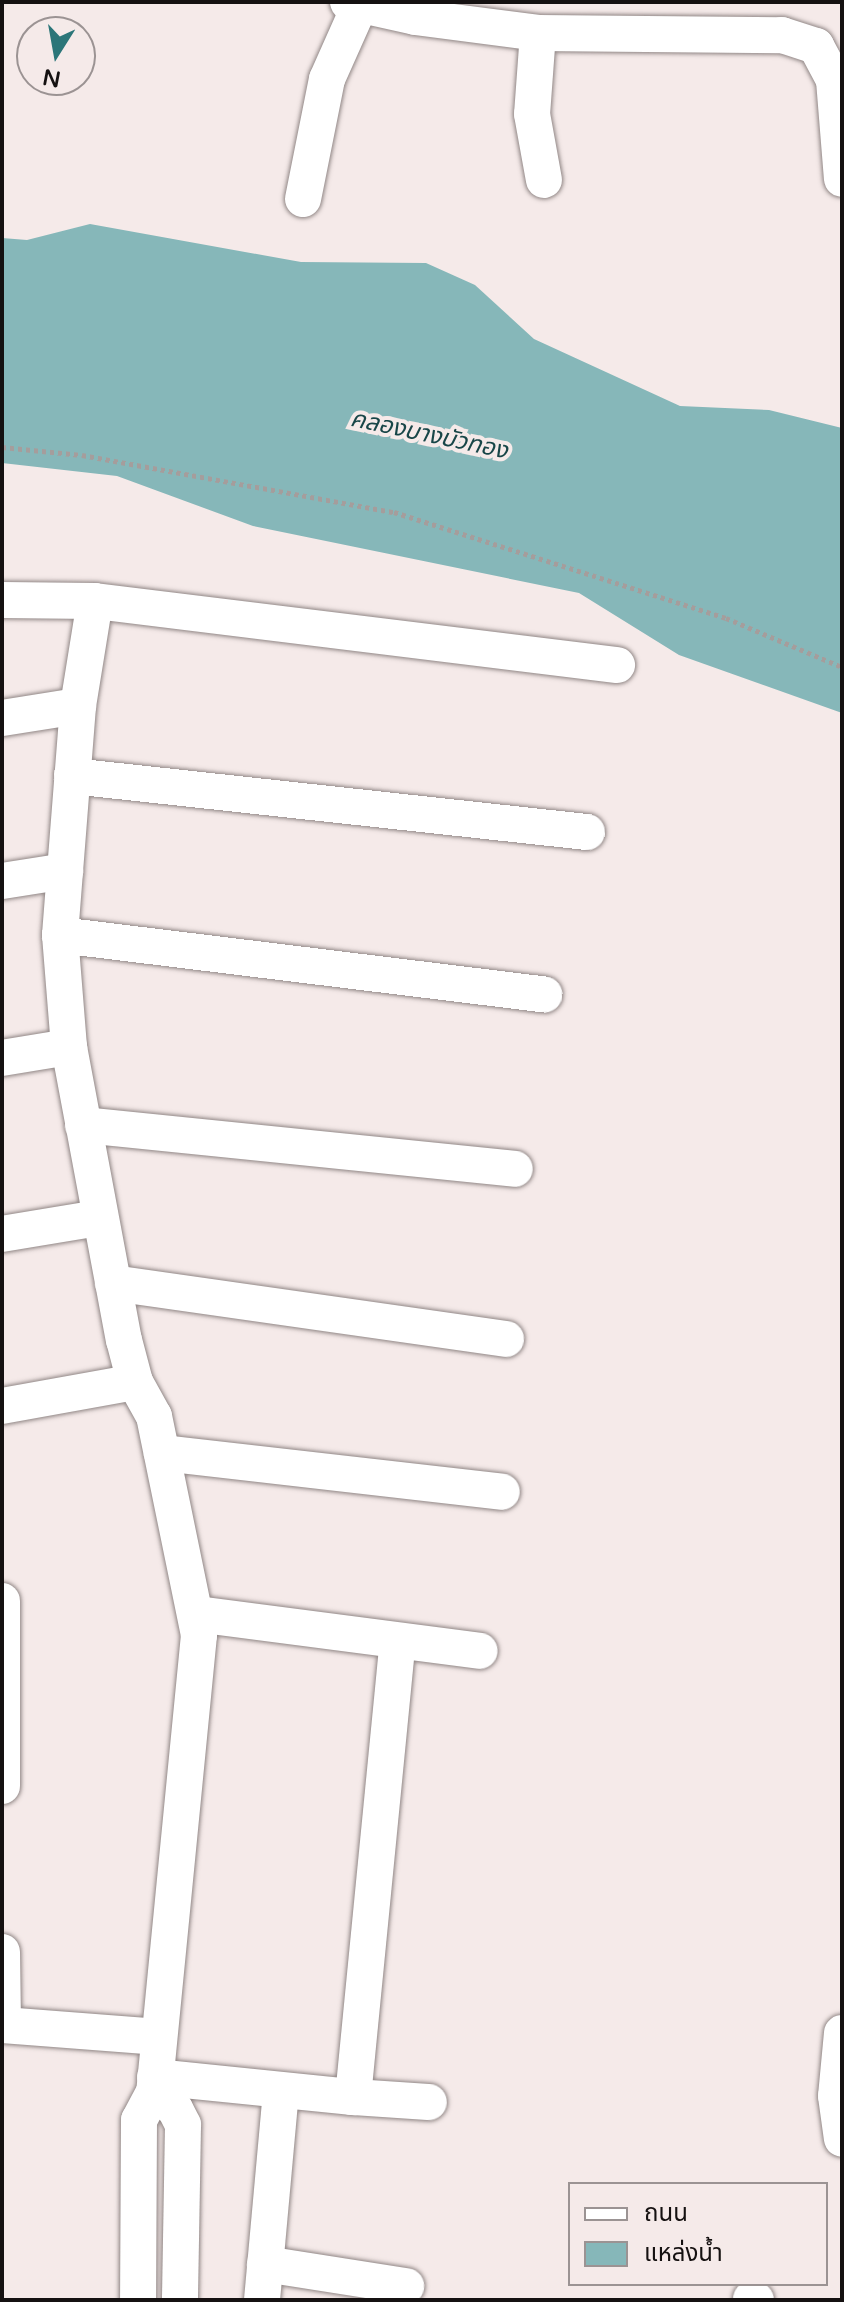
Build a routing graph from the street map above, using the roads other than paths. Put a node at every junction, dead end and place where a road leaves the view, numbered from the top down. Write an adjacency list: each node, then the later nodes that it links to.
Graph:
1 (353, 4): 2 (street); 5 (street)
2 (538, 33): 3 (street); 4 (street)
3 (842, 179)
4 (544, 180)
5 (303, 199)
6 (2, 600): 7 (street)
7 (95, 601): 8 (street); 9 (street)
8 (617, 665)
9 (78, 706): 10 (street); 11 (street)
10 (2, 718)
11 (72, 776): 12 (street); 13 (street)
12 (587, 832)
13 (65, 871): 14 (street); 15 (street)
14 (2, 881)
15 (60, 935): 16 (street); 17 (street)
16 (544, 994)
17 (69, 1047): 18 (street); 19 (street)
18 (2, 1058)
19 (83, 1125): 20 (street); 21 (street)
20 (515, 1169)
21 (99, 1218): 22 (street); 23 (street)
22 (2, 1234)
23 (113, 1283): 24 (street); 25 (street)
24 (506, 1339)
25 (135, 1382): 26 (street); 27 (street)
26 (2, 1406)
27 (162, 1453): 28 (street); 30 (street)
28 (502, 1492)
29 (2, 1601): 33 (street)
30 (196, 1614): 31 (street); 37 (street)
31 (398, 1641): 32 (street); 40 (street)
32 (480, 1651)
33 (2, 1786)
34 (2, 1952): 35 (street)
35 (3, 2025): 37 (street)
36 (842, 2033): 42 (street)
37 (158, 2037): 38 (street)
38 (154, 2085): 39 (street); 45 (street); 46 (street)
39 (281, 2092): 40 (street); 43 (street)
40 (353, 2097): 41 (street)
41 (429, 2102)
42 (842, 2139)
43 (265, 2264): 44 (street); 47 (street)
44 (406, 2286)
45 (138, 2300)
46 (180, 2300)
47 (262, 2300)

